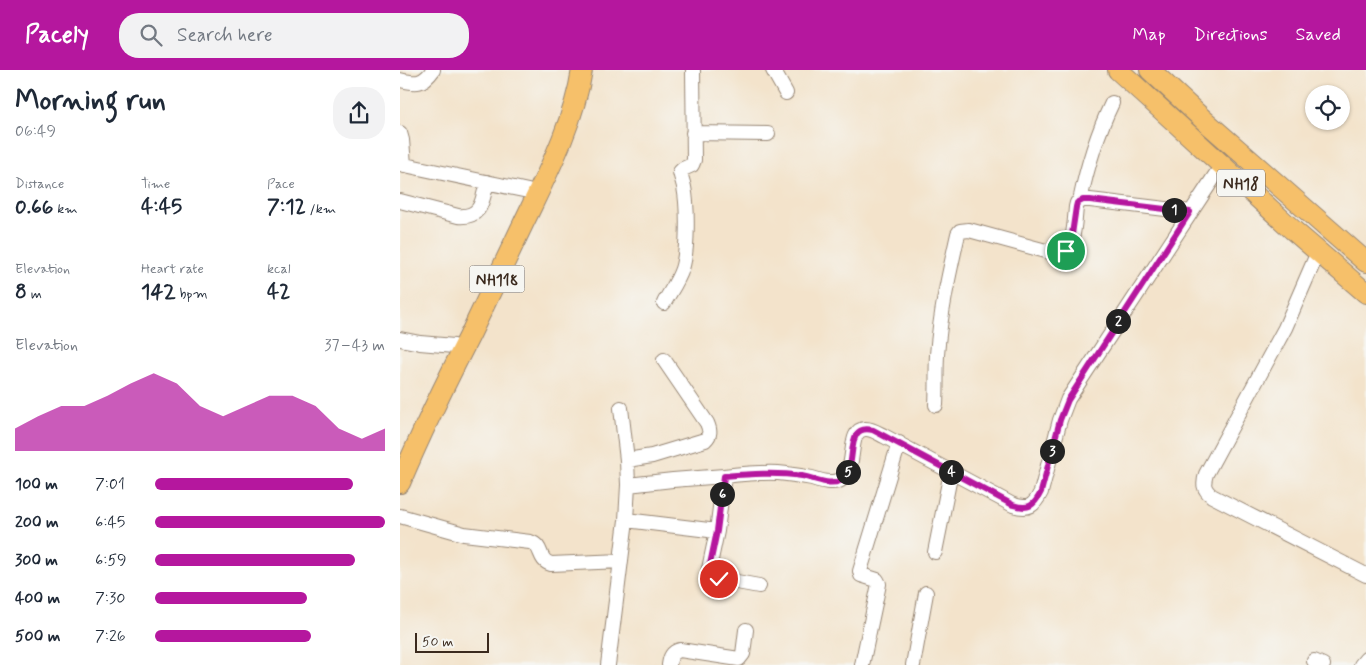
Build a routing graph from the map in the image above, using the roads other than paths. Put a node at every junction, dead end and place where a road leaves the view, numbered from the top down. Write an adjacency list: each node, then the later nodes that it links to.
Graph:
1 (434, 70): 8 (street)
2 (573, 70): 17 (highway, NH118)
3 (582, 70): 35 (highway, NH118)
4 (693, 70): 12 (street)
5 (773, 70): 9 (street)
6 (1118, 70): 15 (highway, NH18)
7 (1150, 70): 22 (highway, NH18)
8 (400, 80)
9 (786, 93)
10 (1112, 103): 19 (street)
11 (400, 133): 14 (street)
12 (693, 133): 13 (street); 24 (street)
13 (768, 134)
14 (402, 164): 16 (street)
15 (1222, 165): 20 (street); 21 (highway, NH18)
16 (487, 182): 17 (street); 18 (street)
17 (528, 190): 26 (highway, NH118)
18 (400, 200)
19 (1080, 201): 20 (street); 28 (street)
20 (1190, 212): 33 (street)
21 (1318, 252): 23 (highway, NH18); 42 (street)
22 (1366, 262)
23 (1366, 293)
24 (664, 303)
25 (400, 339): 26 (street)
26 (454, 346): 31 (highway, NH118)
27 (664, 360): 32 (street)
28 (936, 405)
29 (621, 408): 32 (street)
30 (898, 444): 33 (street); 34 (street); 49 (street)
31 (400, 458)
32 (628, 460): 36 (street)
33 (951, 472): 40 (street)
34 (724, 476): 36 (street); 39 (street)
35 (400, 483)
36 (628, 485): 38 (street)
37 (400, 516): 41 (street)
38 (626, 520): 39 (street); 41 (street)
39 (717, 531): 43 (street)
40 (935, 552)
41 (621, 561): 47 (street)
42 (1366, 575)
43 (759, 586)
44 (926, 593): 50 (street)
45 (746, 630): 48 (street)
46 (1366, 659): 51 (street)
47 (608, 665)
48 (669, 665)
49 (862, 665)
50 (913, 665)
51 (1361, 665)

